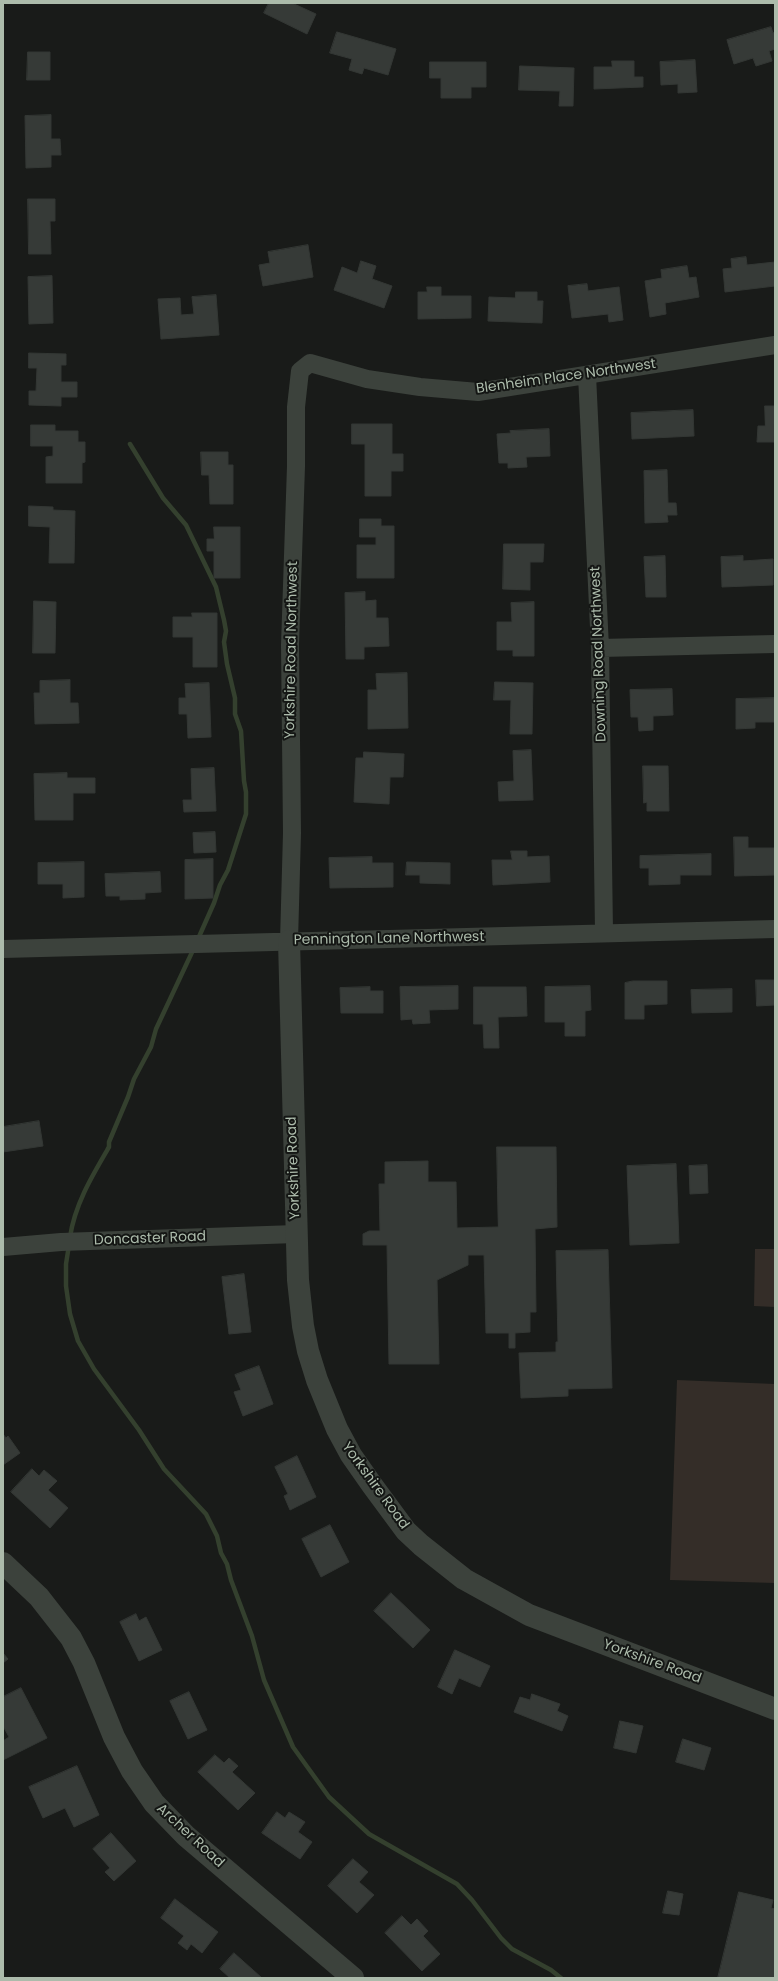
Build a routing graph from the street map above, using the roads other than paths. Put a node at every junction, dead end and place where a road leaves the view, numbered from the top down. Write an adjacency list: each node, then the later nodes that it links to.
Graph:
1 (775, 345): 3 (street, Blenheim Place Northwest)
2 (310, 363): 3 (street, Blenheim Place Northwest); 8 (street, Yorkshire Road Northwest)
3 (587, 375): 5 (street, Downing Road Northwest)
4 (775, 644): 5 (street)
5 (600, 648): 7 (street, Downing Road Northwest)
6 (775, 929): 7 (street, Pennington Lane Northwest)
7 (604, 932): 8 (street, Pennington Lane Northwest)
8 (289, 941): 9 (street, Pennington Lane Northwest); 10 (street, Yorkshire Road)
9 (3, 949)
10 (296, 1234): 11 (street, Doncaster Road); 13 (street, Yorkshire Road)
11 (3, 1247)
12 (3, 1563): 14 (street, Archer Road)
13 (775, 1709)
14 (353, 1978)

